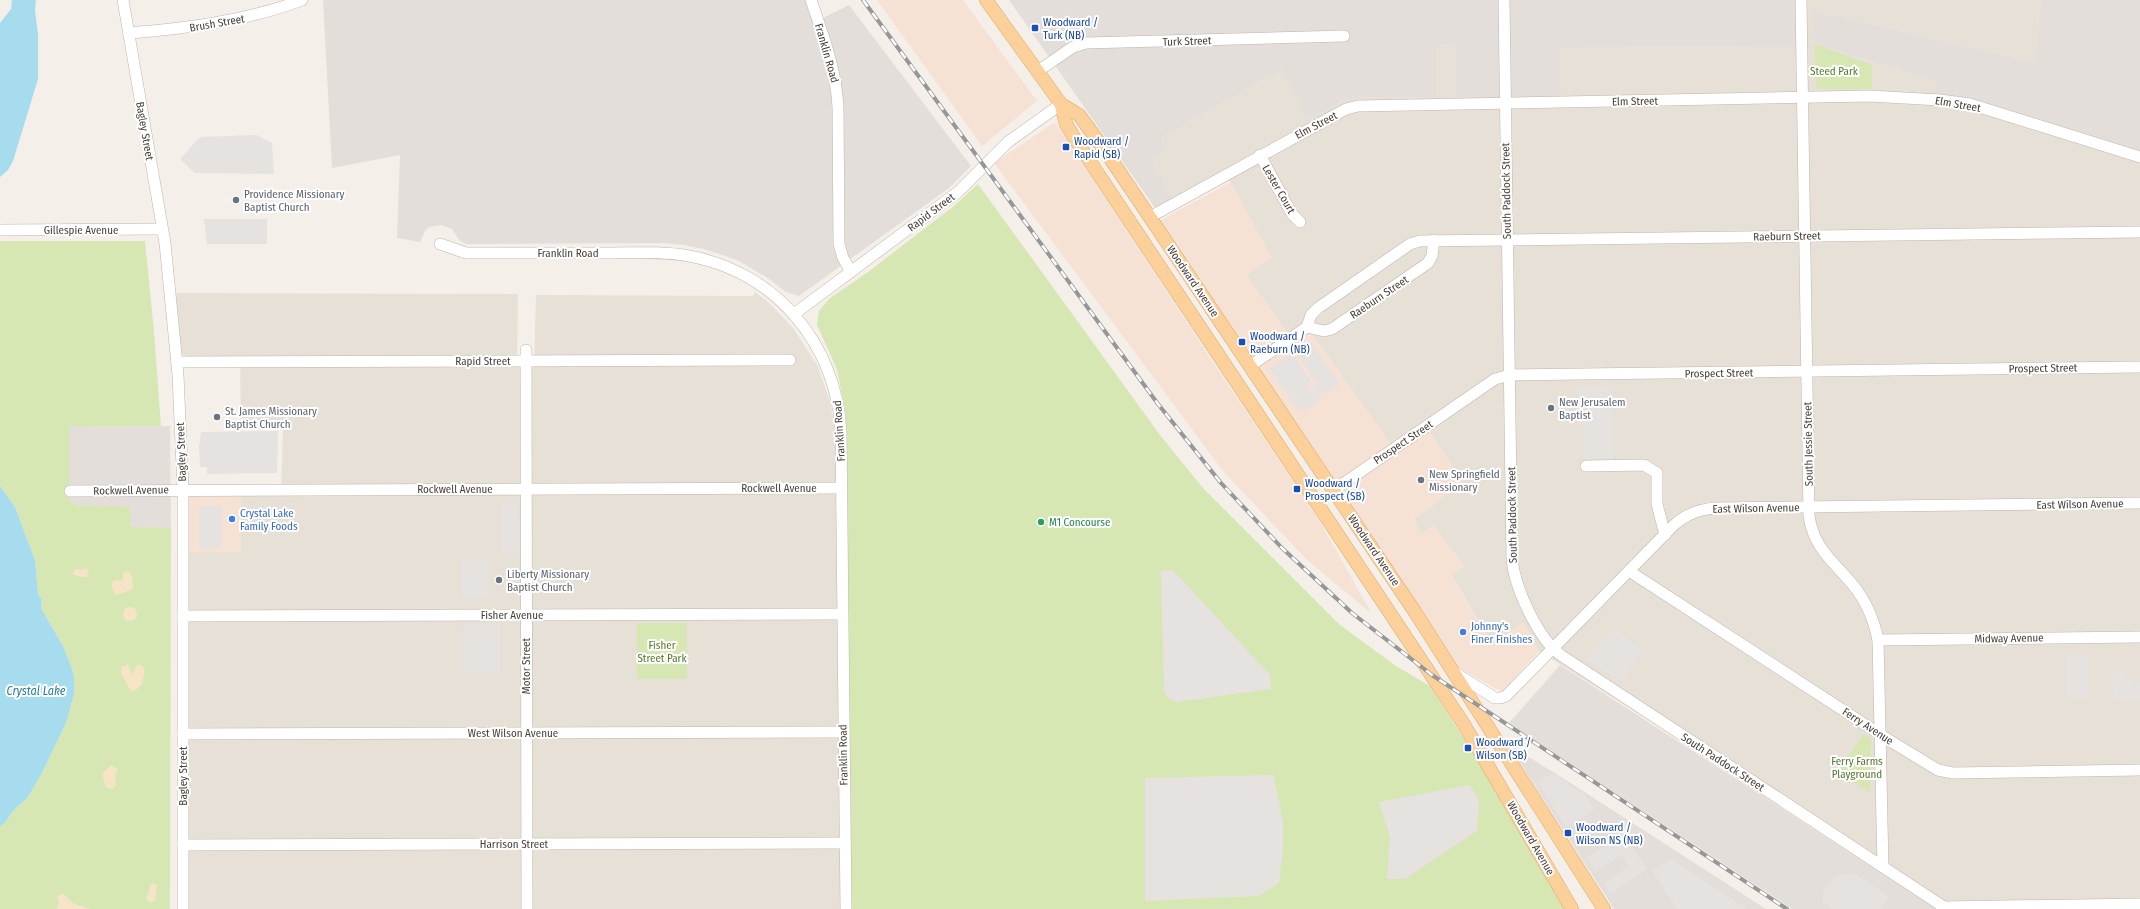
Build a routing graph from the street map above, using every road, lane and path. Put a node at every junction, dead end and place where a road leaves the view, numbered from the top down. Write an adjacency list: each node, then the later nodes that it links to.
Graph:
1 (123, 0): 7 (street, Bagley Street)
2 (302, 0): 7 (street, Brush Street)
3 (811, 0): 24 (street, Franklin Road)
4 (986, 0): 9 (main road, Woodward Avenue)
5 (1504, 0): 11 (street, South Paddock Street)
6 (1801, 0): 10 (street, South Jessie Street)
7 (129, 33): 17 (street, Bagley Street)
8 (1344, 36): 9 (street, Turk Street)
9 (1038, 71): 12 (main road, Woodward Avenue)
10 (1803, 98): 11 (street, Elm Street); 14 (street, Elm Street); 20 (street, South Jessie Street)
11 (1505, 103): 13 (street, Elm Street); 22 (street, South Paddock Street)
12 (1061, 104): 15 (main road, Woodward Avenue); 24 (street, Rapid Street); 26 (main road, Woodward Avenue)
13 (1260, 156): 15 (street, Elm Street); 16 (street, Lester Court)
14 (2140, 157)
15 (1150, 217): 31 (main road, Woodward Avenue)
16 (1300, 222)
17 (162, 229): 18 (street, Gillespie Avenue); 30 (street, Bagley Street)
18 (0, 230)
19 (2140, 232): 20 (street, Raeburn Street)
20 (1805, 236): 22 (street, Raeburn Street); 33 (street, South Jessie Street)
21 (1434, 240): 22 (street, Raeburn Street); 27 (street, Raeburn Street); 27 (street, Raeburn Street)
22 (1507, 240): 34 (street, South Paddock Street)
23 (440, 244): 25 (street, Franklin Road)
24 (851, 272): 25 (street, Rapid Street)
25 (794, 314): 37 (street, Franklin Road)
26 (1195, 318): 31 (main road); 35 (main road, Woodward Avenue)
27 (1307, 327): 31 (street, Raeburn Street)
28 (526, 355): 29 (street, Rapid Street); 30 (street, Rapid Street); 39 (street, Motor Street)
29 (790, 360)
30 (177, 362): 38 (street, Bagley Street)
31 (1250, 366): 40 (main road, Woodward Avenue)
32 (2140, 367): 33 (street, Prospect Street)
33 (1807, 372): 34 (street, Prospect Street); 43 (street, South Jessie Street)
34 (1510, 375): 40 (street, Prospect Street); 51 (street, South Paddock Street)
35 (1256, 410): 40 (main road); 67 (main road, Woodward Avenue)
36 (1586, 466): 44 (street)
37 (841, 488): 39 (street, Rockwell Avenue); 46 (street, Franklin Road)
38 (183, 489): 39 (street, Rockwell Avenue); 41 (street, Rockwell Avenue); 48 (street, Bagley Street)
39 (526, 489): 47 (street, Motor Street)
40 (1334, 490): 52 (main road, Woodward Avenue)
41 (70, 491)
42 (2140, 503): 43 (street, East Wilson Avenue)
43 (1808, 507): 44 (street, East Wilson Avenue); 50 (street, South Jessie Street)
44 (1664, 535): 45 (street, East Wilson Avenue)
45 (1629, 571): 51 (street, East Wilson Avenue); 56 (street, Ferry Avenue)
46 (842, 614): 47 (street, Fisher Avenue); 53 (street, Franklin Road)
47 (526, 615): 48 (street, Fisher Avenue); 54 (street, Motor Street)
48 (183, 616): 55 (street, Bagley Street)
49 (2140, 637): 50 (street, Midway Avenue)
50 (1878, 640): 56 (street, South Jessie Street)
51 (1552, 649): 52 (street, East Wilson Avenue); 61 (street, South Paddock Street)
52 (1455, 673): 68 (main road, Woodward Avenue)
53 (843, 732): 54 (street, West Wilson Avenue); 58 (street, Franklin Road)
54 (526, 733): 55 (street, West Wilson Avenue); 59 (street, Motor Street)
55 (183, 734): 60 (street, Bagley Street)
56 (1881, 735): 57 (street, Ferry Avenue); 61 (street, South Jessie Street)
57 (2140, 770)
58 (844, 843): 59 (street, Harrison Street); 66 (street, Franklin Road)
59 (526, 844): 60 (street, Harrison Street); 65 (street, Motor Street)
60 (183, 845): 64 (street, Bagley Street)
61 (1883, 867): 63 (street, South Paddock Street)
62 (2140, 904): 63 (street)
63 (1943, 908)
64 (183, 909)
65 (526, 909)
66 (846, 909)
67 (1572, 909)
68 (1604, 909)

